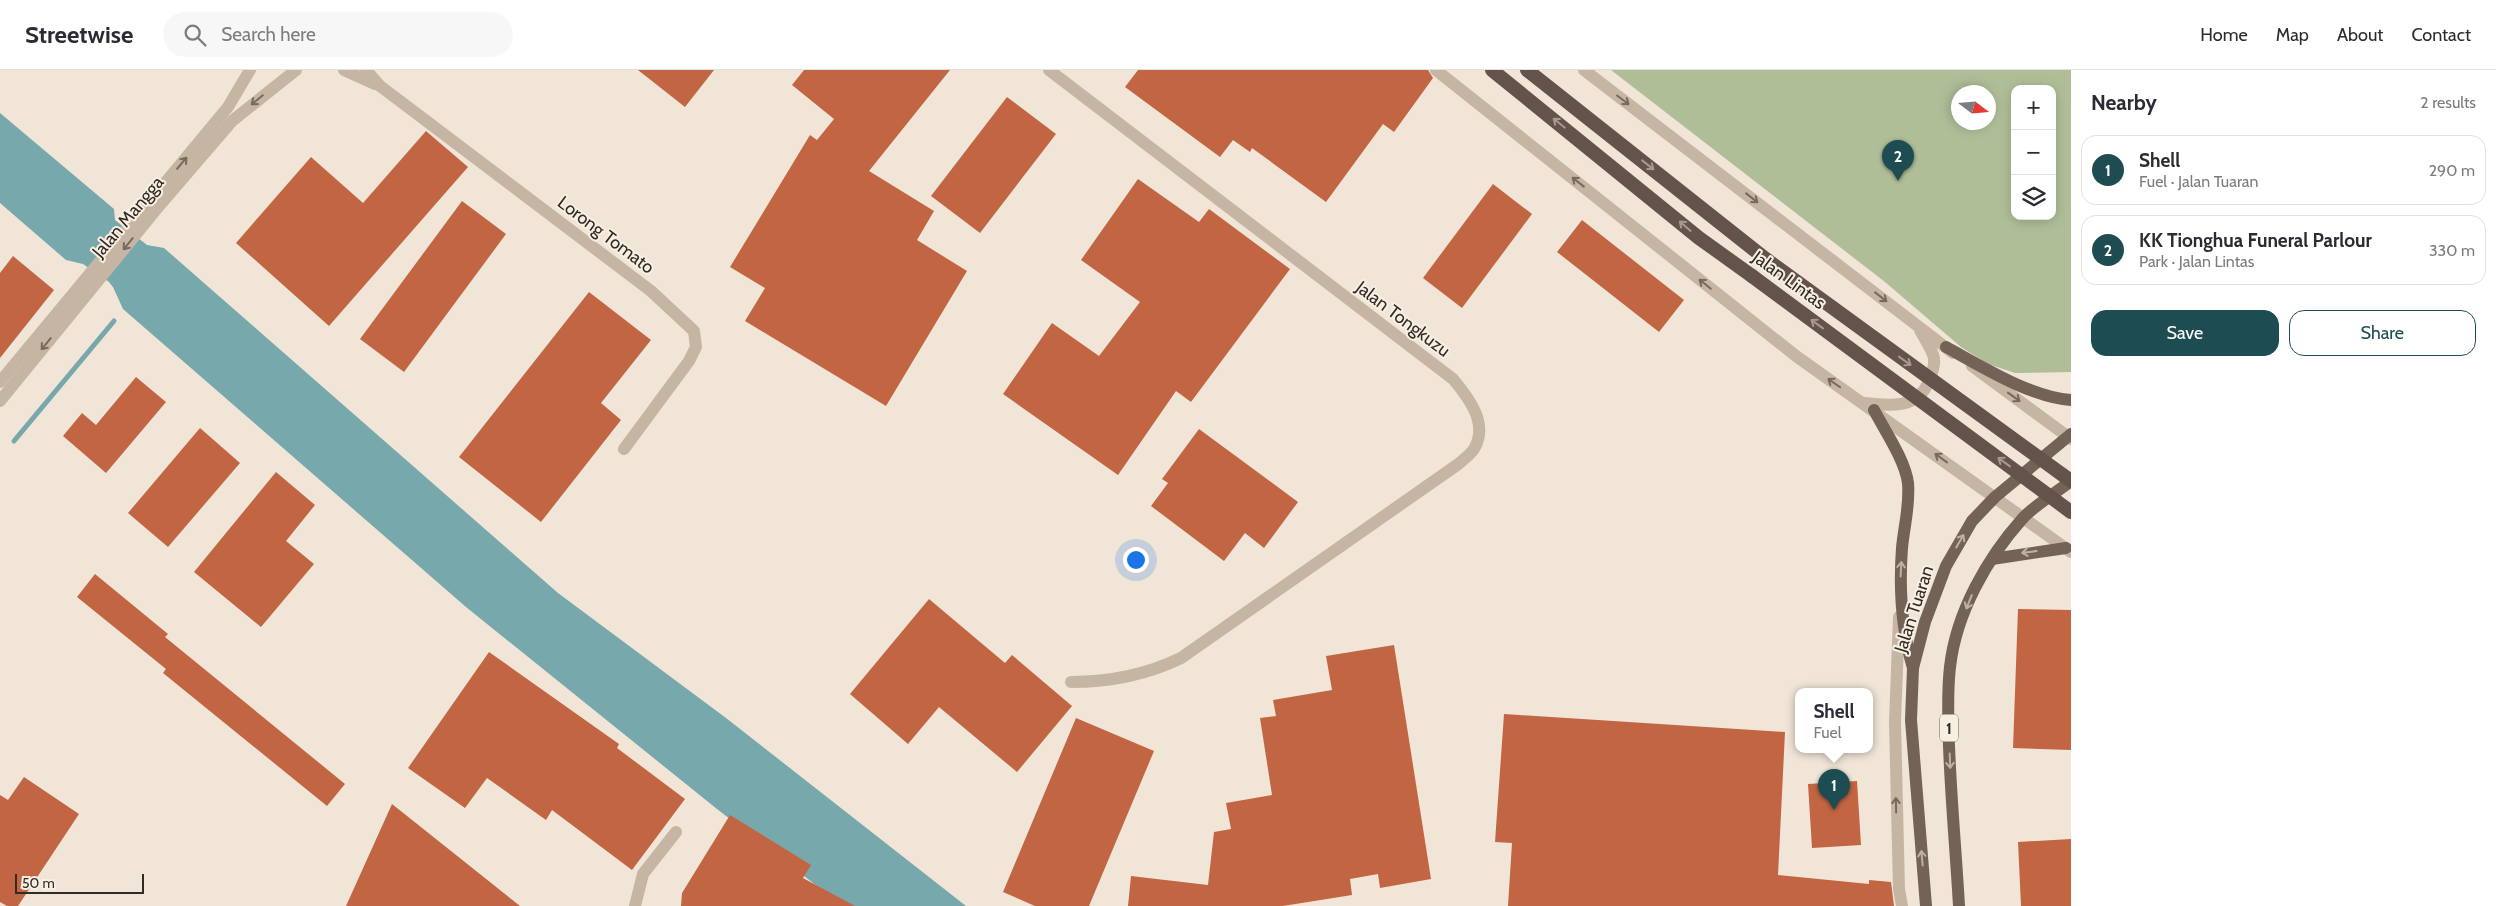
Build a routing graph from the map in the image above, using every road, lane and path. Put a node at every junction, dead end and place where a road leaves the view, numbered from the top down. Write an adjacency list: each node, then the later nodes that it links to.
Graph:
1 (250, 70): 11 (street, Jalan Mangga, one-way to 1)
2 (296, 70): 11 (street, Jalan Mangga, one-way to 11)
3 (344, 70): 10 (street, Lorong Tomato)
4 (366, 70): 10 (street, Lorong Tomato)
5 (1049, 70): 29 (street, Jalan Tongkuzu)
6 (1436, 70): 18 (street, one-way to 6)
7 (1492, 70): 23 (highway, Jalan Lintas, one-way to 7, bridge)
8 (1527, 70): 21 (highway, Jalan Lintas, one-way to 21, bridge)
9 (1584, 70): 13 (street, one-way to 13)
10 (380, 86): 20 (street, Lorong Tomato)
11 (155, 203): 12 (street, Jalan Mangga)
12 (72, 303): 15 (street, Jalan Mangga); 16 (street, Jalan Mangga, one-way to 16)
13 (1917, 326): 14 (street); 18 (street)
14 (1946, 348): 17 (main road); 19 (street, one-way to 19)
15 (0, 382)
16 (0, 400)
17 (2071, 400)
18 (1869, 407): 22 (street, one-way to 18); 27 (main road, one-way to 18)
19 (2070, 436): 22 (main road, Jalan Tuaran)
20 (624, 449)
21 (2071, 481): 24 (main road, 1)
22 (1995, 497): 24 (street); 28 (main road, Jalan Tuaran, one-way to 22)
23 (2071, 512)
24 (2024, 518): 25 (street); 26 (main road, 1)
25 (2068, 550): 26 (main road, one-way to 26)
26 (1992, 559): 35 (main road, 1, one-way to 35)
27 (1900, 593): 28 (main road); 30 (street)
28 (1913, 668): 30 (street); 34 (main road, Jalan Tuaran, one-way to 28)
29 (1071, 682)
30 (1897, 705): 33 (street, one-way to 30)
31 (676, 832): 32 (street)
32 (635, 906)
33 (1902, 906)
34 (1926, 906)
35 (1959, 906)

